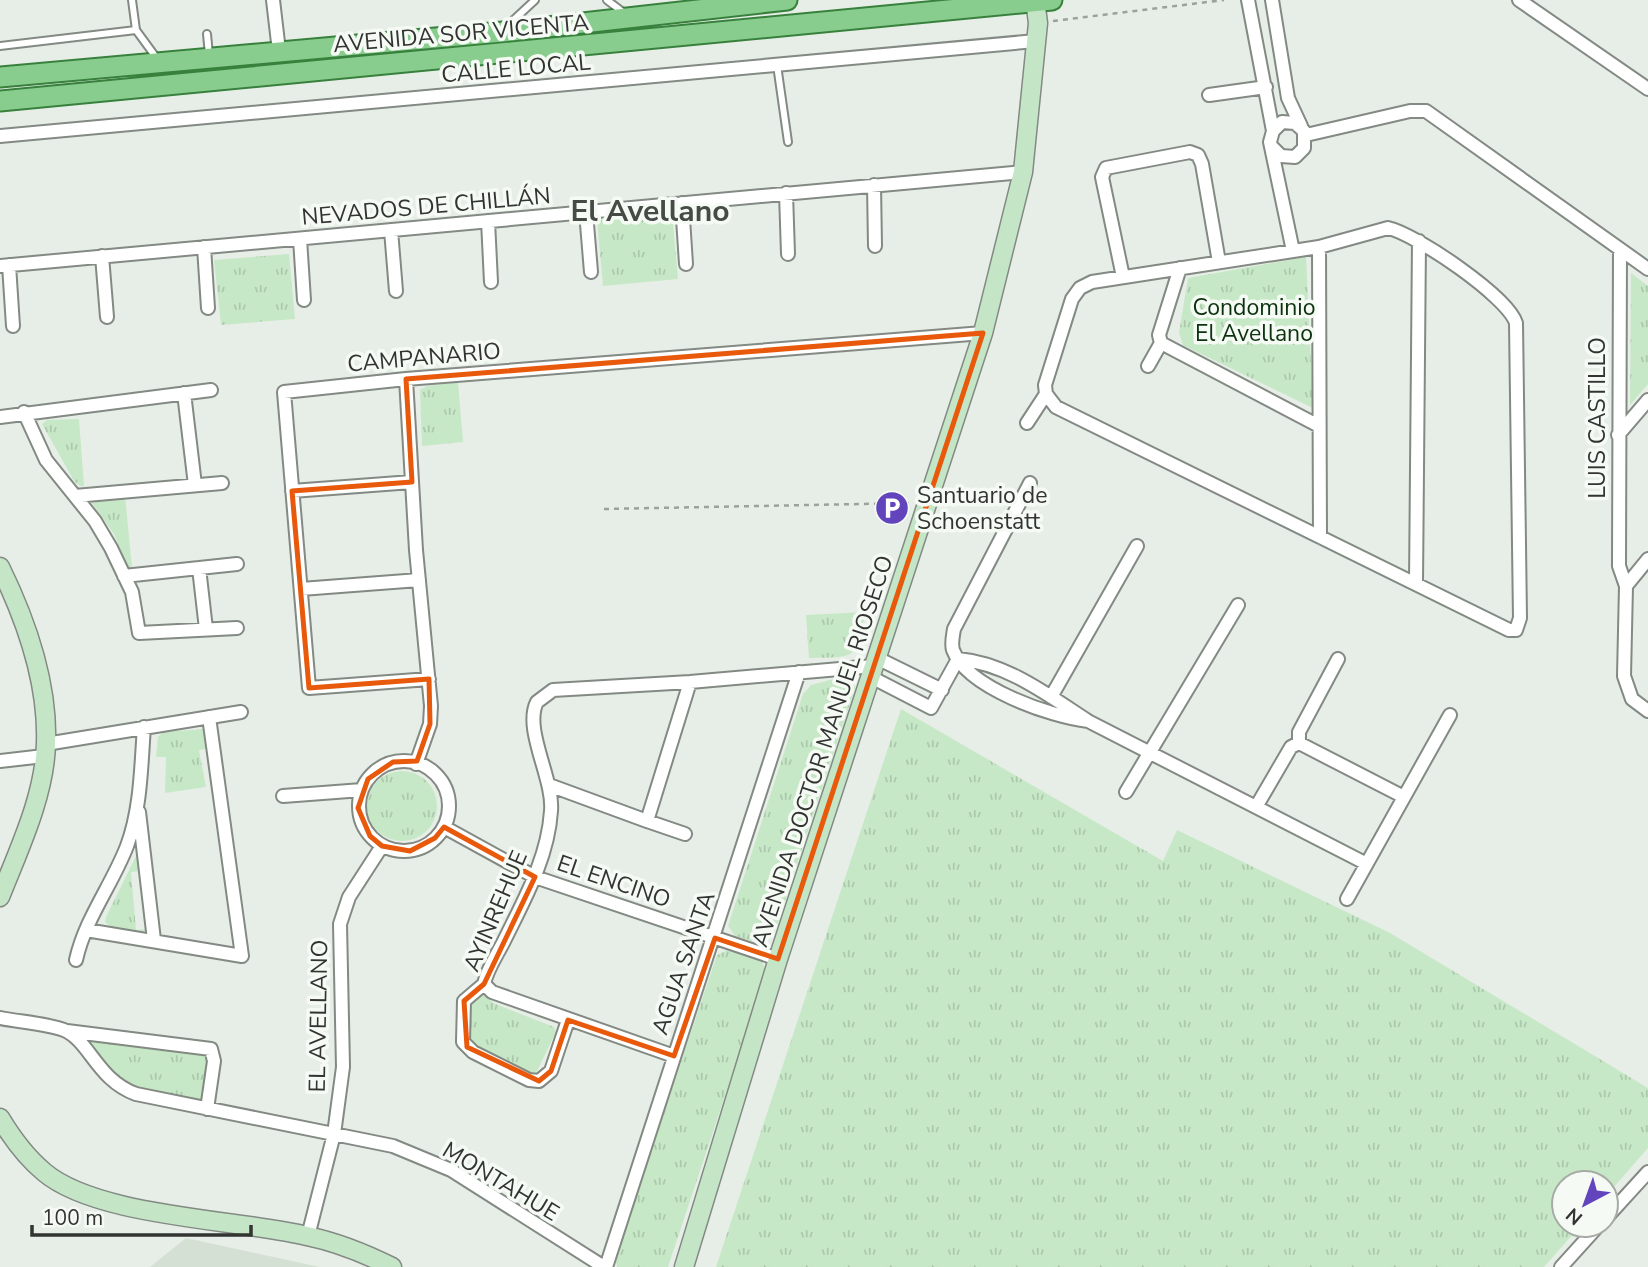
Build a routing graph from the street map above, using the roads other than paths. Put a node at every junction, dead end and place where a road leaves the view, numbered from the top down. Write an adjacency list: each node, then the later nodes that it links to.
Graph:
1 (132, 0): 12 (lane)
2 (273, 0): 17 (street)
3 (535, 0): 13 (lane)
4 (607, 0): 11 (lane)
5 (787, 0): 11 (main road, AVENIDA SOR VICENTA)
6 (1248, 0): 22 (street)
7 (1272, 0): 27 (street)
8 (1519, 0): 23 (street)
9 (1041, 1): 10 (main road, AVENIDA SOR VICENTA); 15 (street, AVENIDA DOCTOR MANUEL RIOSECO)
10 (939, 4): 25 (main road, AVENIDA SOR VICENTA)
11 (628, 16): 13 (main road, AVENIDA SOR VICENTA)
12 (136, 30): 16 (lane); 19 (lane)
13 (502, 32): 17 (main road, AVENIDA SOR VICENTA)
14 (207, 34): 18 (lane)
15 (1036, 41): 20 (street, CALLE LOCAL); 32 (street, AVENIDA DOCTOR MANUEL RIOSECO)
16 (0, 46)
17 (279, 51): 18 (main road, AVENIDA SOR VICENTA)
18 (209, 57): 19 (main road, AVENIDA SOR VICENTA)
19 (159, 61): 21 (main road, AVENIDA SOR VICENTA)
20 (776, 65): 28 (street, CALLE LOCAL); 29 (lane)
21 (0, 77)
22 (1266, 87): 24 (street); 26 (street)
23 (1648, 89)
24 (1209, 95)
25 (0, 101)
26 (1272, 131): 27 (street); 30 (street)
27 (1303, 131): 31 (street); 45 (street)
28 (0, 136)
29 (788, 142)
30 (1272, 147): 31 (street); 34 (street)
31 (1295, 157): 34 (street)
32 (1023, 172): 33 (street, NEVADOS DE CHILLÁN); 62 (street, AVENIDA DOCTOR MANUEL RIOSECO)
33 (874, 185): 35 (street, NEVADOS DE CHILLÁN); 42 (street)
34 (1278, 188): 46 (street)
35 (786, 193): 36 (street, NEVADOS DE CHILLÁN); 47 (street)
36 (682, 203): 37 (street, NEVADOS DE CHILLÁN); 50 (street)
37 (586, 212): 38 (street, NEVADOS DE CHILLÁN); 54 (street)
38 (488, 221): 39 (street, NEVADOS DE CHILLÁN); 56 (street)
39 (391, 230): 40 (street, NEVADOS DE CHILLÁN); 57 (street)
40 (300, 239): 43 (street, NEVADOS DE CHILLÁN); 58 (street)
41 (1419, 241): 44 (street); 89 (street); 89 (street)
42 (876, 246)
43 (204, 247): 48 (street, NEVADOS DE CHILLÁN); 59 (street)
44 (1319, 247): 46 (street); 73 (street)
45 (1620, 249): 53 (street); 74 (street, LUIS CASTILLO)
46 (1293, 251): 49 (street)
47 (788, 254)
48 (102, 256): 51 (street, NEVADOS DE CHILLÁN); 60 (street)
49 (1219, 262): 52 (street); 55 (street)
50 (686, 264)
51 (5, 266): 61 (street)
52 (1180, 268): 55 (street); 63 (street)
53 (1648, 269)
54 (592, 272)
55 (1123, 277): 68 (street)
56 (491, 282)
57 (396, 291)
58 (304, 300)
59 (208, 308)
60 (107, 317)
61 (13, 326)
62 (983, 333): 65 (street, CAMPANARIO); 97 (street, AVENIDA DOCTOR MANUEL RIOSECO)
63 (1161, 343): 64 (street); 73 (street)
64 (1148, 366)
65 (406, 379): 75 (street); 79 (street, CAMPANARIO)
66 (211, 390): 67 (street)
67 (184, 393): 70 (street); 78 (street)
68 (1046, 394): 72 (street); 81 (street)
69 (1648, 400): 74 (street)
70 (24, 412): 71 (street); 80 (street)
71 (0, 417)
72 (1027, 423)
73 (1319, 426): 81 (street)
74 (1618, 435): 90 (street, LUIS CASTILLO)
75 (412, 482): 79 (street); 88 (street)
76 (222, 483): 78 (street)
77 (1030, 483): 95 (street)
78 (195, 485): 80 (street)
79 (292, 491): 91 (street, CAMPANARIO)
80 (75, 496): 87 (street)
81 (1320, 537): 89 (street)
82 (1137, 546): 102 (street)
83 (1648, 559): 90 (street)
84 (237, 564): 86 (street)
85 (0, 567): 110 (street)
86 (199, 568): 87 (street); 94 (street)
87 (124, 576): 94 (street)
88 (419, 580): 91 (street); 99 (street)
89 (1416, 584)
90 (1626, 586): 103 (street, LUIS CASTILLO)
91 (301, 589): 99 (street, CAMPANARIO)
92 (1238, 605): 111 (street)
93 (237, 628): 94 (street)
94 (206, 629)
95 (958, 659): 101 (street); 102 (street); 107 (street)
96 (1338, 659): 109 (street)
97 (874, 667): 98 (street, AYINREHUE); 101 (street); 101 (street); 132 (street, AVENIDA DOCTOR MANUEL RIOSECO)
98 (799, 672): 100 (street, AYINREHUE); 130 (street, AGUA SANTA)
99 (429, 678): 113 (street)
100 (690, 682): 114 (street, AYINREHUE); 121 (street)
101 (942, 690)
102 (1051, 697): 107 (street)
103 (1648, 711)
104 (242, 712): 106 (street)
105 (1450, 715): 118 (street)
106 (209, 718): 108 (street); 131 (street)
107 (1088, 721): 111 (street)
108 (144, 727): 110 (street); 119 (street)
109 (1299, 743): 118 (street); 120 (street)
110 (45, 750): 112 (street); 127 (street)
111 (1149, 752): 116 (street); 120 (street)
112 (0, 761)
113 (416, 764): 115 (street); 122 (street)
114 (549, 785): 121 (street); 126 (street, AYINREHUE)
115 (362, 790): 117 (street); 124 (street)
116 (1126, 792)
117 (283, 796)
118 (1404, 797): 125 (street)
119 (138, 802): 129 (street); 131 (street)
120 (1256, 807): 125 (street)
121 (647, 821): 123 (street)
122 (443, 827): 124 (street); 126 (street, EL ENCINO)
123 (685, 834)
124 (382, 846): 141 (street, EL AVELLANO)
125 (1365, 863): 128 (street)
126 (536, 877): 130 (street, EL ENCINO); 134 (street, AYINREHUE)
127 (0, 897)
128 (1347, 899)
129 (86, 930): 131 (street); 133 (street)
130 (715, 938): 132 (street, EL ENCINO); 138 (street, AGUA SANTA)
131 (154, 940)
132 (778, 959): 148 (street, AVENIDA DOCTOR MANUEL RIOSECO)
133 (76, 960)
134 (484, 984): 136 (street, AYINREHUE); 136 (street)
135 (0, 1018): 137 (street)
136 (568, 1020): 138 (street, AYINREHUE)
137 (65, 1030): 139 (street, MONTAHUE); 139 (street)
138 (674, 1056): 147 (street, AGUA SANTA)
139 (207, 1109): 141 (street, MONTAHUE)
140 (0, 1118): 144 (street)
141 (334, 1134): 144 (street, EL AVELLANO); 147 (street, MONTAHUE)
142 (1648, 1172): 143 (street)
143 (1620, 1203)
144 (308, 1236): 146 (street)
145 (1586, 1239): 149 (street)
146 (393, 1267)
147 (605, 1267)
148 (684, 1267)
149 (1561, 1267)

